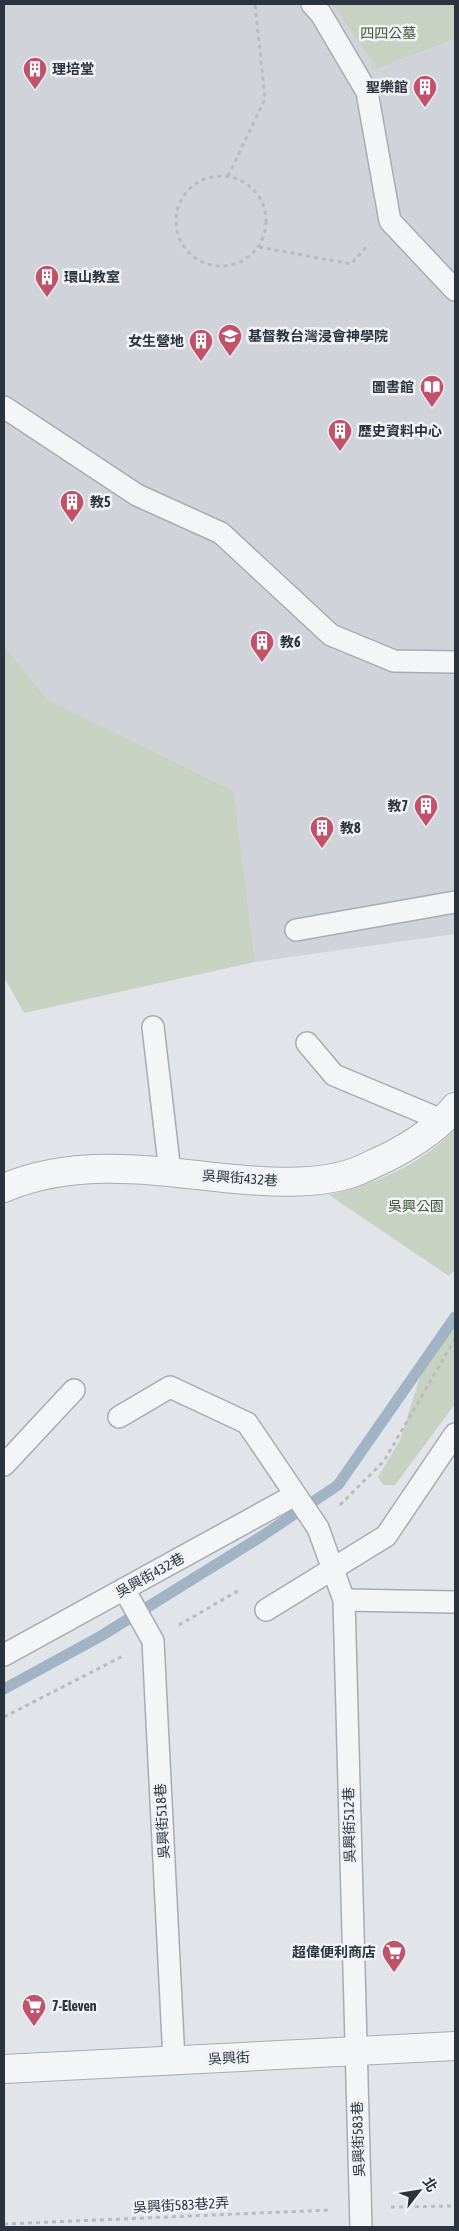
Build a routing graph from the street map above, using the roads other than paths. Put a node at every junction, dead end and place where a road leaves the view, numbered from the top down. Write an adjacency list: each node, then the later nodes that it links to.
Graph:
1 (312, 4): 2 (lane)
2 (455, 290)
3 (4, 407): 4 (lane)
4 (455, 662)
5 (455, 902): 6 (lane)
6 (296, 930)
7 (153, 1026): 10 (lane)
8 (307, 1043): 9 (lane)
9 (449, 1114): 10 (street, 吳興街432巷)
10 (170, 1172): 11 (street, 吳興街432巷)
11 (4, 1183)
12 (74, 1390): 15 (lane)
13 (120, 1417): 16 (lane, 吳興街512巷)
14 (455, 1434): 17 (lane)
15 (4, 1465)
16 (295, 1495): 17 (lane, 吳興街512巷); 18 (lane, 吳興街432巷)
17 (332, 1567): 19 (lane, 吳興街512巷); 21 (lane)
18 (124, 1589): 22 (lane, 吳興街432巷); 25 (lane, 吳興街518巷)
19 (344, 1600): 20 (lane); 24 (lane, 吳興街512巷)
20 (455, 1602)
21 (266, 1610)
22 (4, 1654)
23 (455, 2046): 24 (street, 吳興街)
24 (355, 2051): 25 (street, 吳興街); 27 (lane, 吳興街583巷)
25 (174, 2061): 26 (street, 吳興街)
26 (4, 2069)
27 (360, 2218)

